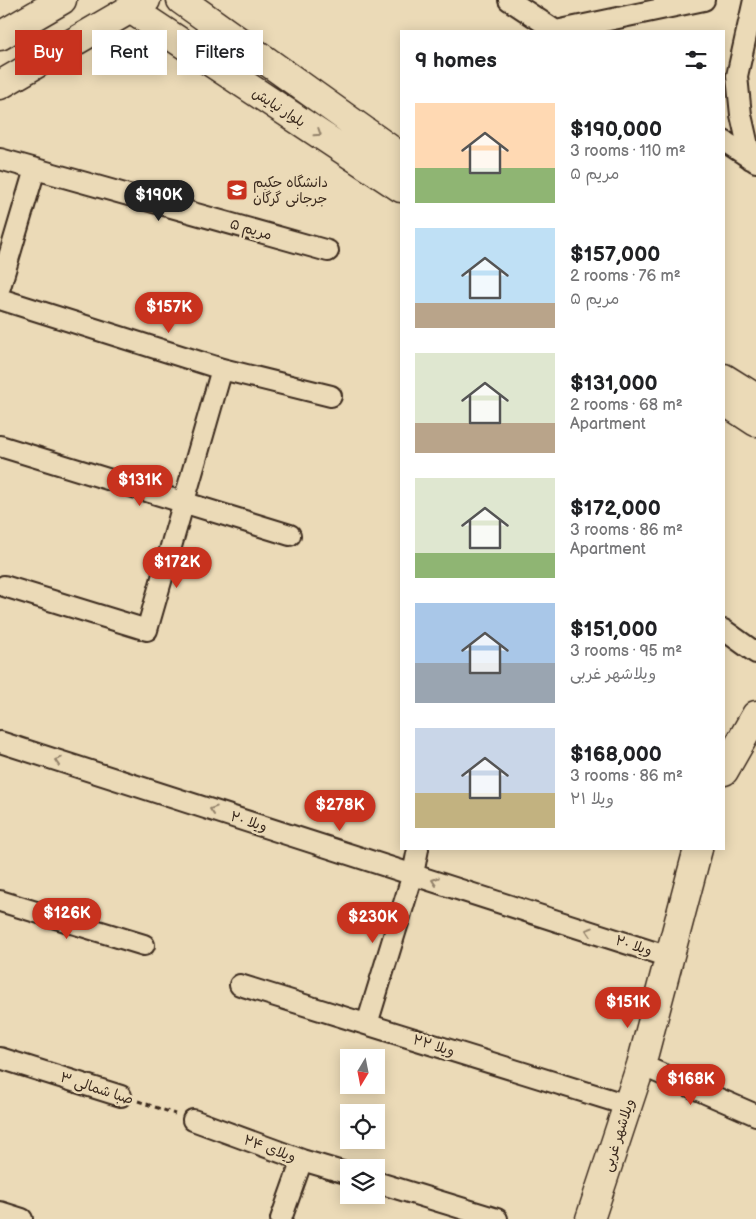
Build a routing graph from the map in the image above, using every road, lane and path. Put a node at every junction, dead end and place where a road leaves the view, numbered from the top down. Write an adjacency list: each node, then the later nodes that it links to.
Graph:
1 (62, 0): 9 (street)
2 (181, 0): 12 (street, بلوار نیایش)
3 (509, 0): 7 (street)
4 (704, 0): 8 (street)
5 (754, 0): 14 (street)
6 (139, 5): 10 (street); 16 (street, بلوار نیایش, one-way to 16)
7 (554, 30)
8 (561, 30)
9 (0, 36)
10 (0, 85)
11 (725, 142): 14 (street)
12 (400, 156)
13 (0, 160): 15 (street, ۵ مریم)
14 (754, 160)
15 (35, 169): 17 (street, ۵ مریم); 18 (street)
16 (400, 187)
17 (328, 251)
18 (0, 287)
19 (0, 299): 20 (street)
20 (222, 369): 22 (street); 27 (street)
21 (725, 379): 23 (street)
22 (331, 396)
23 (756, 398)
24 (725, 402): 25 (street)
25 (756, 422)
26 (0, 446): 27 (street)
27 (183, 502): 28 (street); 29 (street)
28 (290, 535)
29 (4, 586)
30 (725, 631): 31 (street)
31 (756, 653)
32 (756, 715): 34 (street)
33 (0, 742): 37 (street, ویلا ۲۰, one-way to 33)
34 (725, 769)
35 (418, 850): 37 (street)
36 (698, 850): 40 (street, ویلاشهر غربی)
37 (413, 874): 40 (street, ویلا ۲۰, one-way to 37); 42 (street)
38 (0, 901): 39 (street)
39 (144, 945)
40 (669, 957): 44 (street, ویلاشهر غربی)
41 (240, 985): 42 (street, ویلا ۲۲)
42 (367, 1024): 46 (street, ویلا ۲۲)
43 (0, 1058): 45 (street, صبا شمالی ۳)
44 (640, 1065): 46 (street, ویلاشهر غربی); 47 (street)
45 (121, 1096): 48 (path, صبا شمالی ۳)
46 (627, 1105): 56 (street, ویلاشهر غربی)
47 (756, 1115)
48 (193, 1120): 49 (street, ویلای ۲۴)
49 (302, 1160): 50 (street, ویلای ۲۴); 54 (street)
50 (340, 1171)
51 (385, 1185): 55 (street)
52 (0, 1212): 53 (street)
53 (22, 1219)
54 (281, 1219)
55 (497, 1219)
56 (590, 1219)

